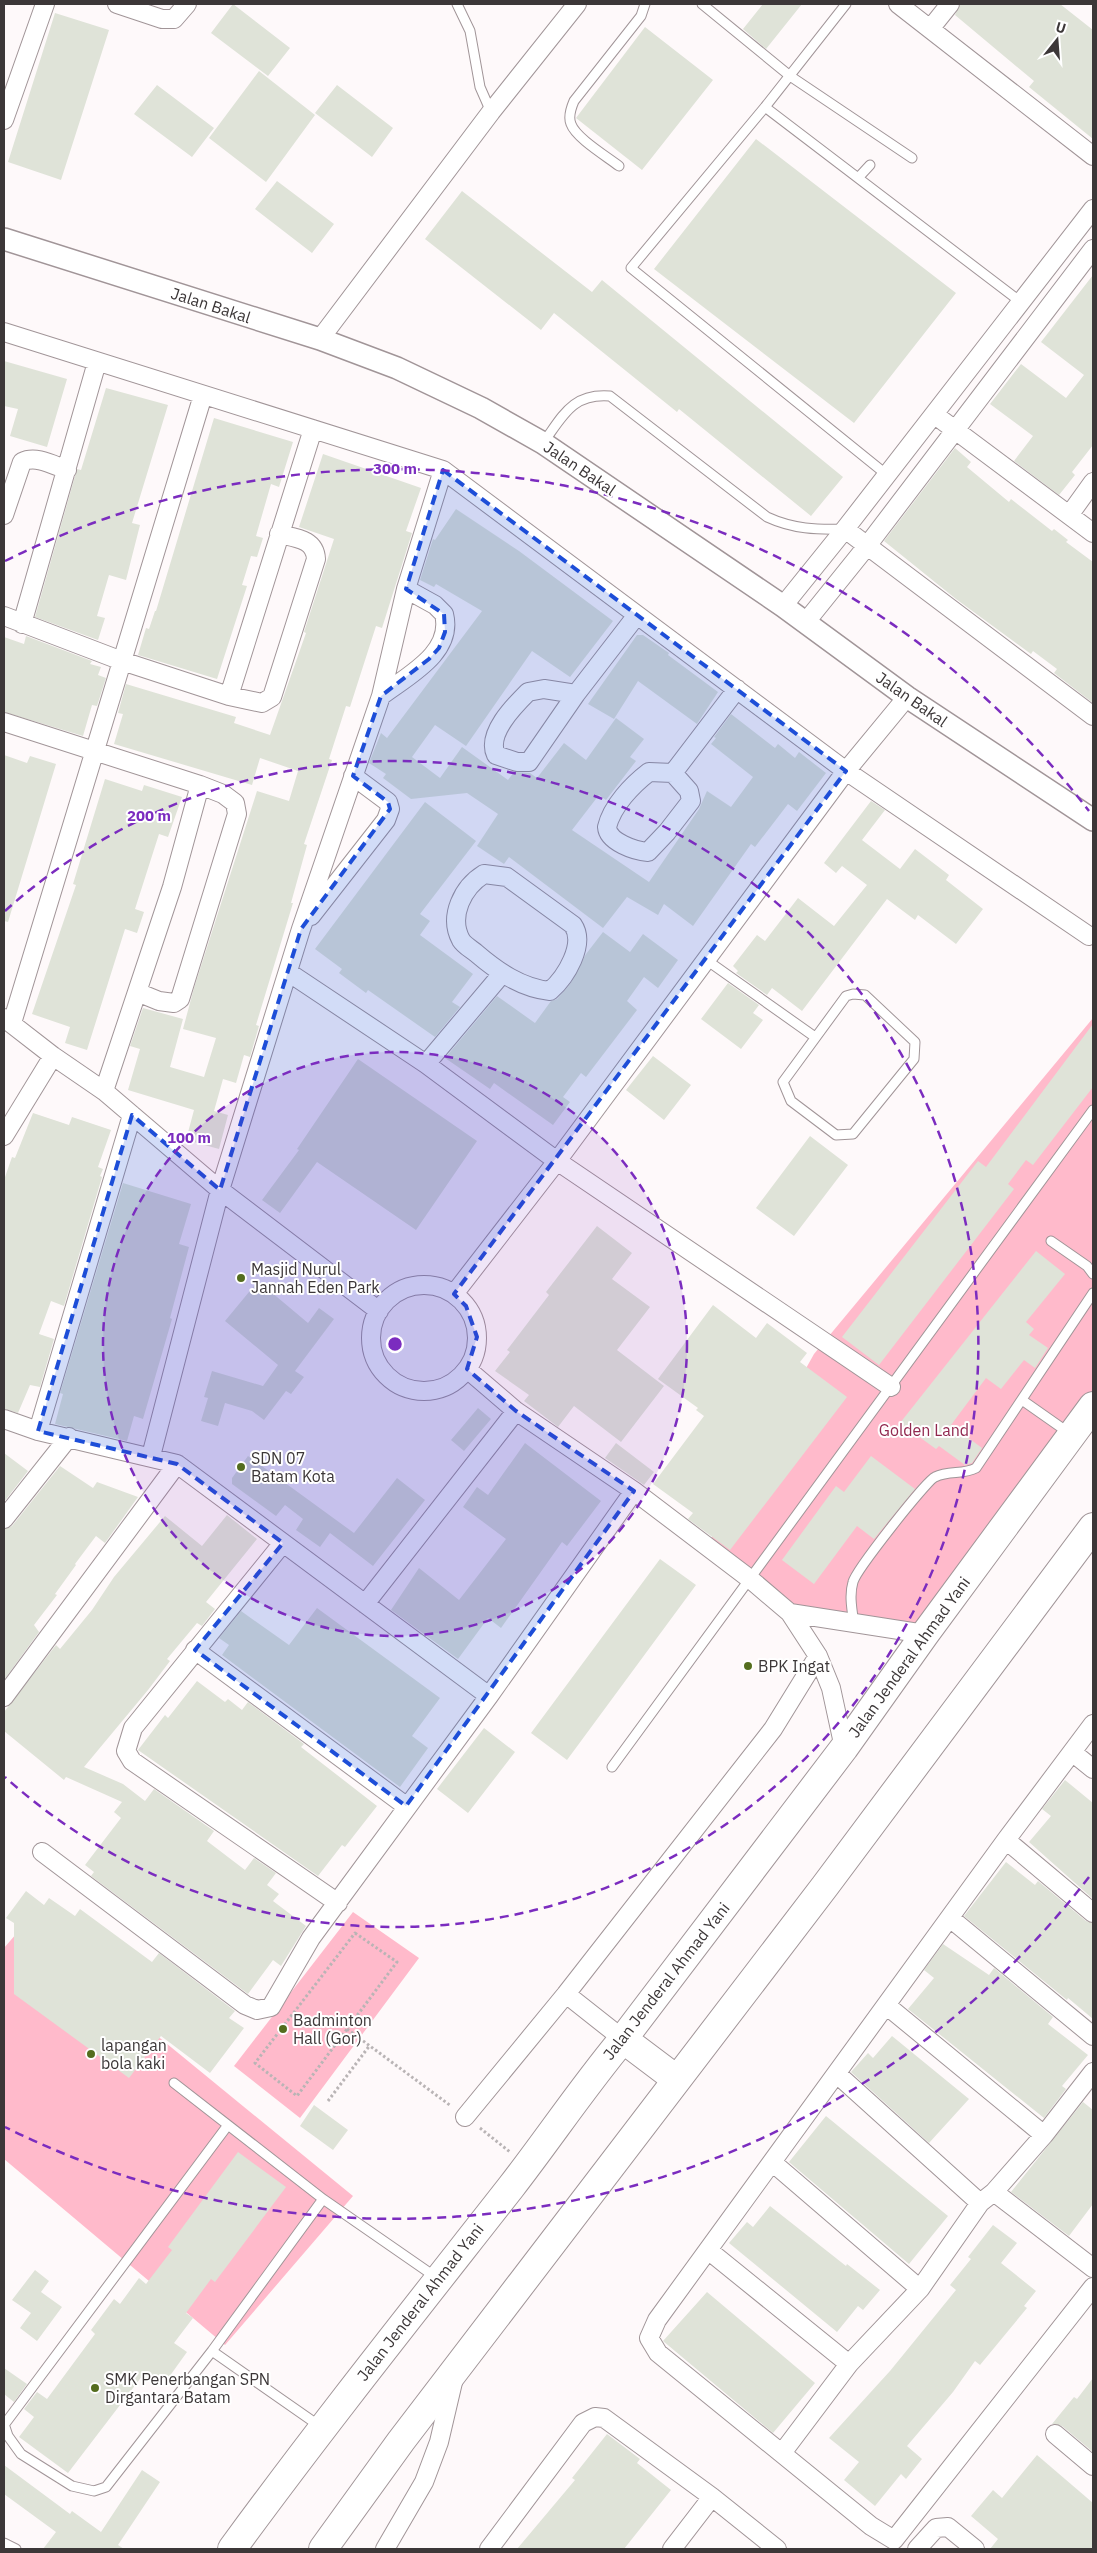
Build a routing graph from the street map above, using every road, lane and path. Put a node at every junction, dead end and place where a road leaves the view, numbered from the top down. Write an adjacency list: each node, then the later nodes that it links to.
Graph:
1 (45, 4): 15 (street)
2 (117, 4): 3 (street)
3 (187, 4)
4 (457, 4): 14 (lane)
5 (577, 4): 14 (street)
6 (645, 4): 19 (lane)
7 (702, 4): 12 (lane)
8 (846, 4): 12 (lane)
9 (898, 4): 11 (street)
10 (950, 4): 11 (street)
11 (930, 29): 16 (street)
12 (790, 76): 13 (lane); 17 (lane)
13 (766, 107): 20 (lane); 35 (lane)
14 (491, 112): 26 (street)
15 (4, 120)
16 (1093, 156)
17 (912, 158)
18 (870, 165): 20 (lane)
19 (619, 166)
20 (858, 178): 24 (lane)
21 (1093, 209): 24 (street)
22 (4, 239): 26 (street, Jalan Bakal)
23 (1093, 249): 31 (street)
24 (1022, 303): 29 (street)
25 (4, 332): 27 (street)
26 (320, 340): 32 (street, Jalan Bakal)
27 (97, 362): 28 (street); 33 (street)
28 (203, 396): 30 (street); 49 (street)
29 (935, 414): 31 (street); 35 (street)
30 (313, 429): 34 (street); 41 (street)
31 (955, 431): 37 (street); 42 (street)
32 (543, 443): 39 (lane); 44 (street, Jalan Bakal)
33 (67, 470): 38 (street); 48 (street)
34 (443, 470): 43 (street); 45 (street)
35 (887, 475): 39 (street)
36 (1093, 482): 37 (street)
37 (1070, 514): 40 (street)
38 (4, 515)
39 (846, 529): 42 (street); 44 (street)
40 (1093, 533)
41 (280, 534): 52 (street); 52 (street)
42 (867, 546): 47 (street); 55 (street)
43 (406, 589): 53 (street); 53 (street)
44 (783, 606): 47 (street, Jalan Bakal)
45 (637, 615): 50 (street); 51 (street)
46 (4, 616): 48 (street)
47 (805, 623): 54 (street, Jalan Bakal)
48 (22, 624): 49 (street)
49 (122, 661): 52 (street); 57 (street)
50 (737, 689): 58 (street); 59 (street)
51 (576, 694): 51 (street)
52 (229, 696)
53 (381, 696): 60 (street)
54 (907, 698): 58 (street); 62 (street, Jalan Bakal)
55 (1093, 716)
56 (4, 722): 57 (street)
57 (94, 749): 61 (street); 69 (street)
58 (846, 771): 64 (street); 65 (street)
59 (673, 773): 59 (street)
60 (354, 776): 63 (street); 63 (street)
61 (200, 785): 68 (street); 68 (street)
62 (1093, 820)
63 (301, 929): 66 (street)
64 (1089, 936)
65 (705, 959): 70 (lane); 77 (street)
66 (288, 972): 72 (street); 78 (street)
67 (502, 975): 67 (street); 72 (street)
68 (137, 992): 73 (street)
69 (8, 1020): 71 (street)
70 (815, 1037): 70 (lane)
71 (53, 1056): 73 (street); 76 (street)
72 (426, 1064): 77 (street)
73 (104, 1091): 75 (street)
74 (1093, 1110): 85 (lane)
75 (132, 1115): 78 (street); 90 (street)
76 (4, 1136)
77 (557, 1161): 82 (street); 85 (street)
78 (220, 1190): 83 (street); 93 (street)
79 (1051, 1241): 80 (lane)
80 (1093, 1274)
81 (1093, 1293): 86 (lane)
82 (454, 1294): 83 (street); 84 (street)
83 (379, 1311): 84 (street)
84 (467, 1369): 88 (street)
85 (891, 1387): 99 (lane)
86 (1022, 1400): 91 (lane); 102 (lane)
87 (1093, 1406): 91 (highway, Jalan Jenderal Ahmad Yani)
88 (516, 1411): 95 (street); 100 (street)
89 (4, 1419): 90 (street)
90 (38, 1431): 92 (street)
91 (1072, 1435): 103 (highway, Jalan Jenderal Ahmad Yani)
92 (69, 1437): 93 (street); 96 (street)
93 (151, 1456): 94 (street)
94 (177, 1464): 98 (street); 107 (street)
95 (634, 1492): 99 (street); 106 (street)
96 (4, 1519)
97 (1093, 1527): 127 (highway)
98 (283, 1543): 100 (street); 104 (street)
99 (750, 1579): 101 (street); 111 (lane)
100 (365, 1604): 106 (street)
101 (790, 1613): 102 (street); 105 (street)
102 (854, 1624): 103 (street)
103 (925, 1634): 109 (highway, Jalan Jenderal Ahmad Yani)
104 (195, 1650): 113 (street); 116 (street)
105 (818, 1656): 109 (street); 119 (street)
106 (489, 1696): 113 (street)
107 (4, 1697)
108 (1093, 1724): 110 (street)
109 (844, 1748): 123 (highway, Jalan Jenderal Ahmad Yani)
110 (1072, 1752): 112 (street); 114 (street)
111 (612, 1767)
112 (1093, 1769)
113 (406, 1806): 116 (street)
114 (1006, 1840): 117 (street); 118 (street)
115 (42, 1852): 116 (street)
116 (338, 1903)
117 (1093, 1913)
118 (950, 1918): 120 (street); 122 (street)
119 (566, 1994): 123 (street); 130 (street)
120 (886, 2005): 126 (street); 132 (street)
121 (347, 2029): 121 (path); 124 (path)
122 (1093, 2036)
123 (623, 2039): 127 (highway); 134 (highway, Jalan Jenderal Ahmad Yani)
124 (370, 2045): 129 (path); 130 (path)
125 (1093, 2072): 132 (street)
126 (837, 2074): 133 (street); 137 (street)
127 (676, 2079): 145 (highway)
128 (174, 2083): 131 (lane)
129 (328, 2101)
130 (465, 2117): 134 (path)
131 (228, 2125): 136 (lane); 146 (lane)
132 (1044, 2135): 135 (street)
133 (772, 2162): 138 (street); 142 (street)
134 (527, 2166): 140 (highway, Jalan Jenderal Ahmad Yani)
135 (994, 2192): 137 (street); 139 (street)
136 (322, 2199): 140 (lane); 143 (lane)
137 (980, 2204): 142 (street)
138 (708, 2250): 144 (street); 149 (street)
139 (1093, 2268)
140 (439, 2279): 147 (highway, Jalan Jenderal Ahmad Yani)
141 (1093, 2287): 149 (street)
142 (920, 2289): 144 (street)
143 (212, 2351): 146 (lane); 147 (lane)
144 (849, 2364): 149 (street)
145 (455, 2370): 155 (highway); 156 (street)
146 (4, 2424)
147 (322, 2427): 154 (highway, Jalan Jenderal Ahmad Yani)
148 (1055, 2434): 150 (street)
149 (782, 2453)
150 (1093, 2466)
151 (712, 2497): 157 (street); 158 (street); 159 (street)
152 (4, 2543): 153 (lane)
153 (16, 2549)
154 (232, 2549)
155 (323, 2549)
156 (385, 2549)
157 (489, 2549)
158 (672, 2549)
159 (777, 2549)
160 (917, 2549): 161 (street)
161 (975, 2549)

